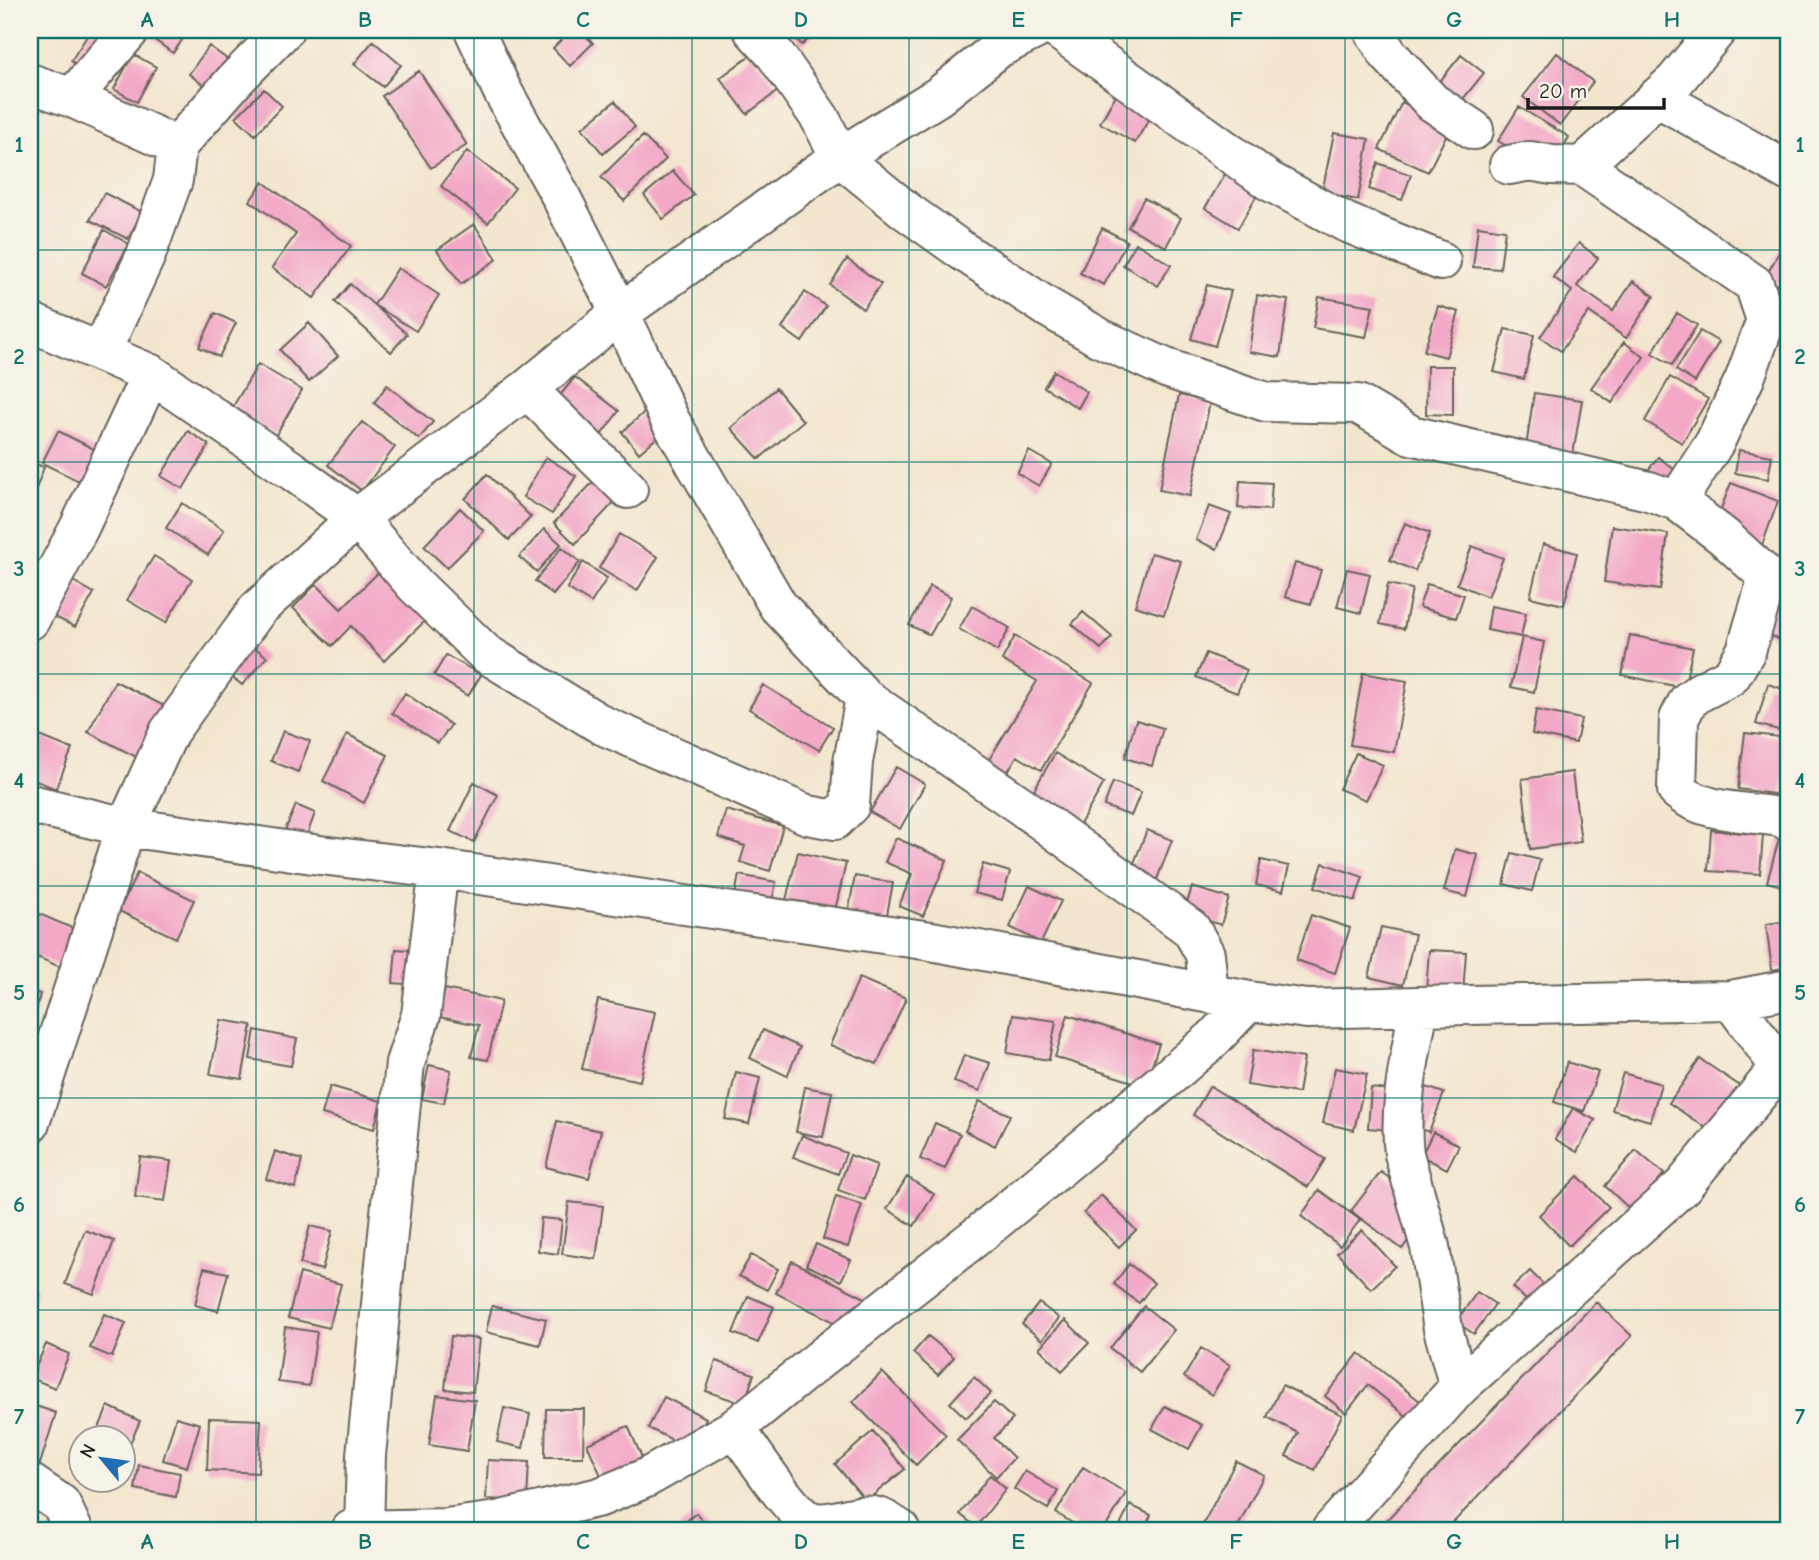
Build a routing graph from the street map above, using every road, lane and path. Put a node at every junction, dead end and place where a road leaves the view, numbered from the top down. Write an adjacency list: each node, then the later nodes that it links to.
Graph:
1 (130, 30): 12 (street)
2 (284, 30): 14 (street)
3 (474, 30): 20 (street)
4 (753, 30): 15 (street)
5 (1035, 30): 9 (street)
6 (1058, 30): 19 (street)
7 (1373, 30): 13 (street)
8 (1717, 30): 11 (street)
9 (991, 39): 15 (street)
10 (30, 83): 12 (street)
11 (1657, 97): 17 (street); 18 (street)
12 (72, 98): 14 (street)
13 (1474, 130)
14 (177, 146): 22 (street)
15 (840, 157): 20 (street); 26 (street)
16 (1509, 165): 17 (street)
17 (1582, 166): 26 (street)
18 (1789, 172)
19 (1441, 261)
20 (620, 313): 24 (street); 30 (street)
21 (30, 322): 22 (street)
22 (101, 352): 23 (street)
23 (151, 374): 27 (street); 29 (street)
24 (527, 389): 25 (street); 27 (street)
25 (628, 489)
26 (1677, 501): 28 (street)
27 (356, 518): 30 (street); 33 (street)
28 (1778, 581): 32 (street)
29 (30, 620)
30 (865, 698): 36 (street)
31 (30, 804): 33 (street)
32 (1789, 822)
33 (126, 827): 34 (street); 41 (street)
34 (439, 869): 36 (street); 48 (street)
35 (1789, 989): 37 (street)
36 (1209, 993): 38 (street)
37 (1731, 1000): 39 (street); 40 (street)
38 (1249, 1001): 39 (street); 43 (street)
39 (1419, 1006): 42 (street)
40 (1784, 1072): 42 (street)
41 (30, 1123)
42 (1459, 1387): 50 (street)
43 (735, 1428): 45 (street); 49 (street)
44 (30, 1483): 46 (street)
45 (560, 1520): 48 (street)
46 (73, 1530)
47 (351, 1530): 48 (street)
48 (364, 1530)
49 (901, 1530)
50 (1331, 1530)

